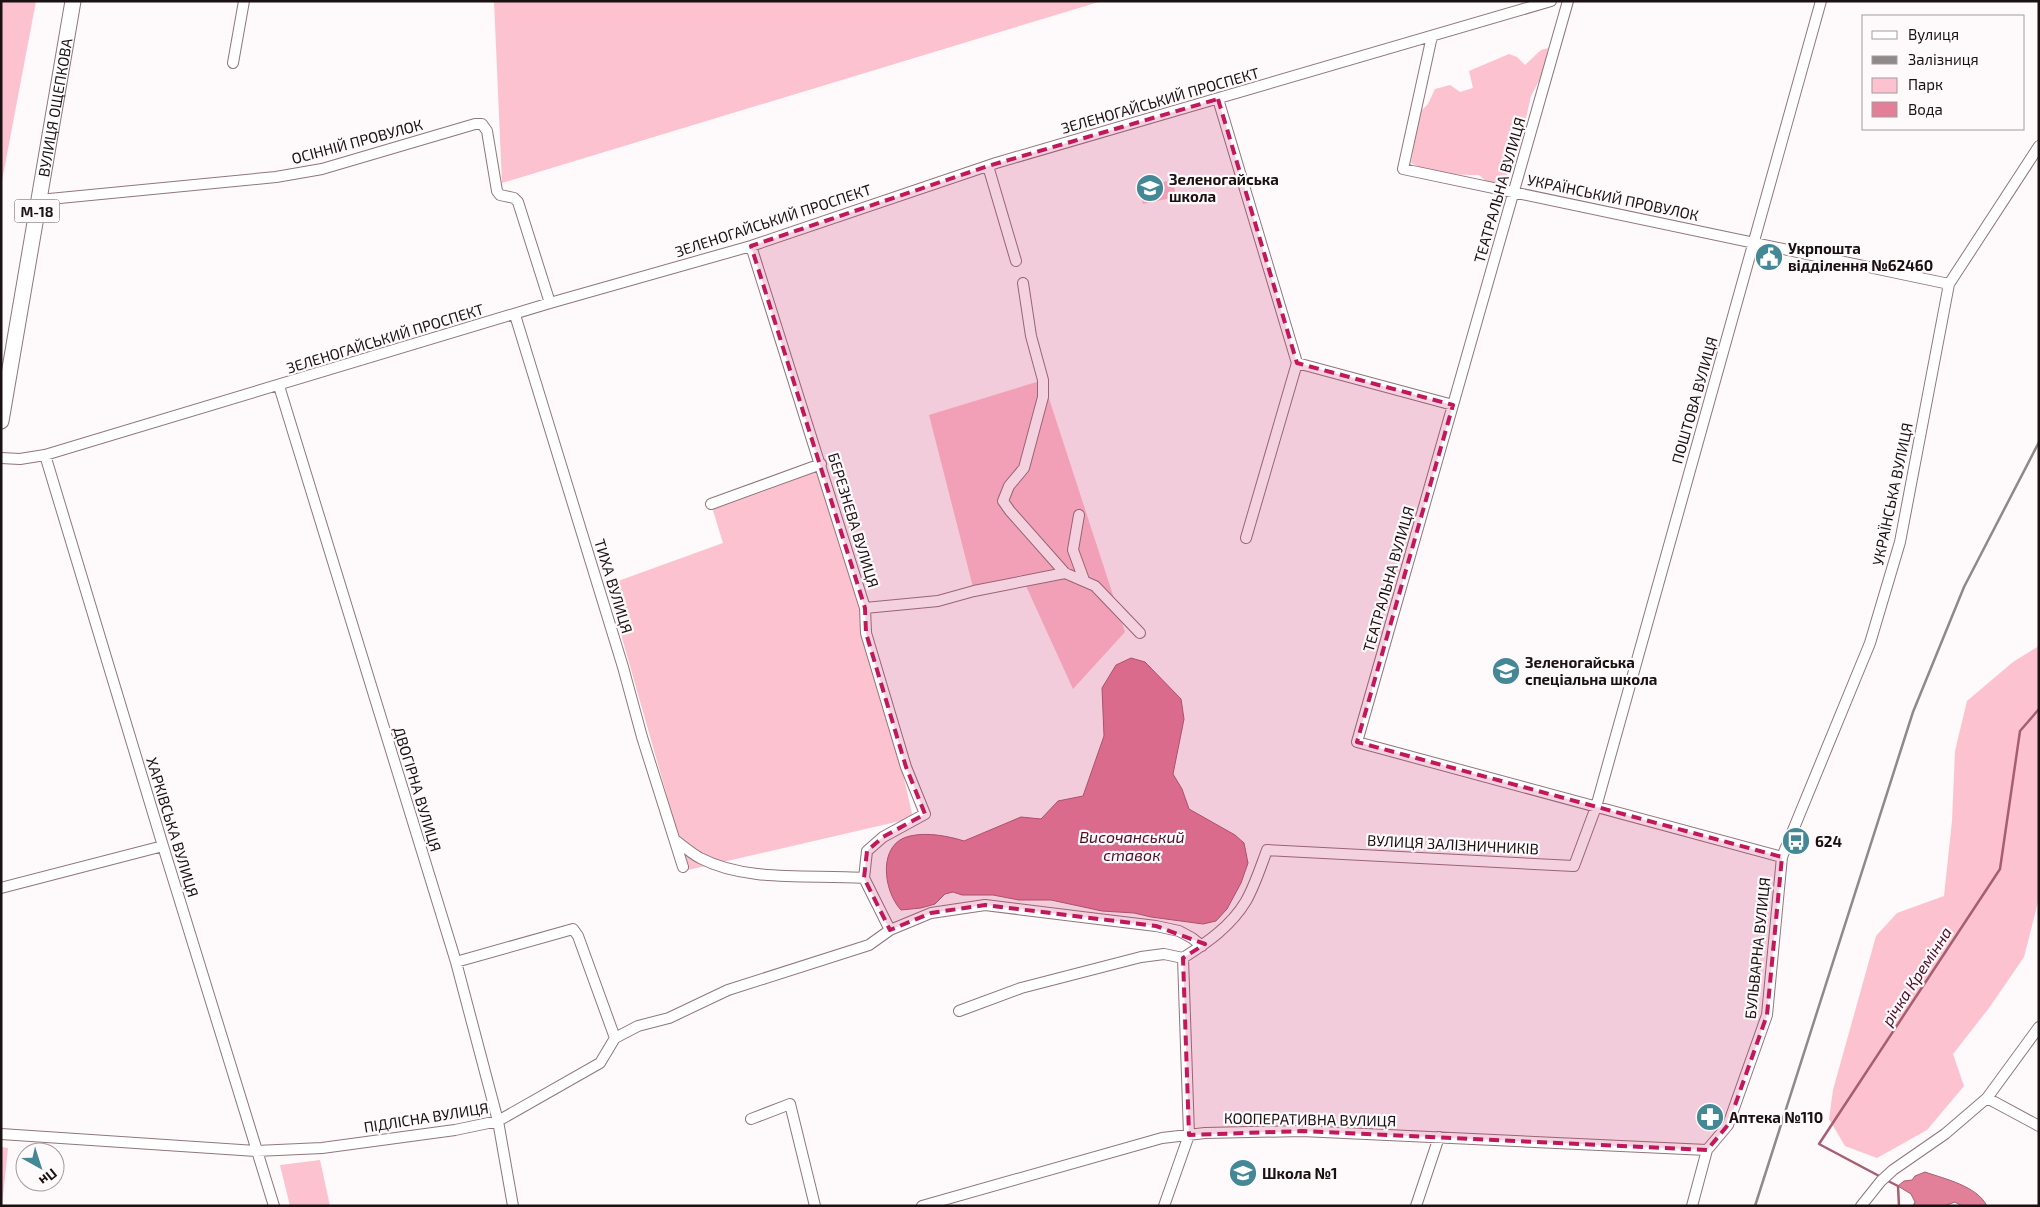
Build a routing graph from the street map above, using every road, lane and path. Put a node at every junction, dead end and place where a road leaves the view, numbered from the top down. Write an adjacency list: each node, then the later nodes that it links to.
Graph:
1 (73, 1): 12 (highway, ВУЛИЦЯ ОЩЕПКОВА / М-18)
2 (244, 1): 7 (street)
3 (1552, 1): 6 (street, ЗЕЛЕНОГАЙСЬКИЙ ПРОСПЕКТ)
4 (1568, 1): 11 (street, ТЕАТРАЛЬНА ВУЛИЦЯ)
5 (1821, 1): 13 (street, ПОШТОВА ВУЛИЦЯ)
6 (1432, 36): 8 (street, ЗЕЛЕНОГАЙСЬКИЙ ПРОСПЕКТ); 11 (street, УКРАЇНСЬКИЙ ПРОВУЛОК)
7 (233, 63)
8 (1218, 99): 10 (street, ЗЕЛЕНОГАЙСЬКИЙ ПРОСПЕКТ); 20 (street)
9 (2039, 146): 17 (street, УКРАЇНСЬКА ВУЛИЦЯ)
10 (988, 166): 14 (street, ЗЕЛЕНОГАЙСЬКИЙ ПРОСПЕКТ); 15 (street)
11 (1514, 192): 13 (street, УКРАЇНСЬКИЙ ПРОВУЛОК); 22 (street, ТЕАТРАЛЬНА ВУЛИЦЯ)
12 (39, 200): 18 (street, ОСІННІЙ ПРОВУЛОК); 23 (highway, ВУЛИЦЯ ОЩЕПКОВА / М-18)
13 (1753, 243): 17 (street, УКРАЇНСЬКИЙ ПРОВУЛОК); 34 (street, ПОШТОВА ВУЛИЦЯ)
14 (751, 246): 18 (street, ЗЕЛЕНОГАЙСЬКИЙ ПРОСПЕКТ); 26 (street, БЕРЕЗНЕВА ВУЛИЦЯ)
15 (1016, 261)
16 (1023, 284): 30 (street)
17 (1949, 284): 37 (street, УКРАЇНСЬКА ВУЛИЦЯ)
18 (550, 303): 19 (street, ЗЕЛЕНОГАЙСЬКИЙ ПРОСПЕКТ)
19 (515, 314): 21 (street, ЗЕЛЕНОГАЙСЬКИЙ ПРОСПЕКТ); 35 (street, ТИХА ВУЛИЦЯ)
20 (1297, 363): 22 (street); 29 (street)
21 (279, 386): 24 (street, ЗЕЛЕНОГАЙСЬКИЙ ПРОСПЕКТ); 44 (street, ДВОГІРНА ВУЛИЦЯ)
22 (1453, 405): 34 (street, ТЕАТРАЛЬНА ВУЛИЦЯ)
23 (1, 421)
24 (45, 455): 25 (street, ЗЕЛЕНОГАЙСЬКИЙ ПРОСПЕКТ); 36 (street, ХАРКІВСЬКА ВУЛИЦЯ)
25 (1, 458)
26 (821, 464): 27 (street); 32 (street, БЕРЕЗНЕВА ВУЛИЦЯ)
27 (710, 504)
28 (1079, 515): 31 (street)
29 (1246, 538)
30 (1065, 573): 31 (street); 32 (street, БЕРЕЗНЕВА ВУЛИЦЯ)
31 (1084, 580): 33 (street)
32 (865, 608): 39 (street)
33 (1140, 633)
34 (1596, 807): 37 (street, ТЕАТРАЛЬНА ВУЛИЦЯ); 42 (street, ВУЛИЦЯ ЗАЛІЗНИЧНИКІВ)
35 (675, 840): 38 (street, ТИХА ВУЛИЦЯ); 39 (street)
36 (163, 846): 40 (street); 56 (street, ХАРКІВСЬКА ВУЛИЦЯ)
37 (1782, 857): 55 (street, БУЛЬВАРНА ВУЛИЦЯ)
38 (683, 867)
39 (864, 878): 41 (street)
40 (1, 888)
41 (890, 930): 42 (street); 47 (street)
42 (1202, 946): 43 (street)
43 (1183, 958): 45 (street); 53 (street)
44 (456, 962): 47 (street); 50 (street, ДВОГІРНА ВУЛИЦЯ)
45 (959, 1011)
46 (2039, 1027): 48 (street)
47 (614, 1038): 50 (street, ПІДЛІСНА ВУЛИЦЯ)
48 (1987, 1098): 51 (street); 64 (street)
49 (751, 1119): 59 (street)
50 (498, 1121): 56 (street, ПІДЛІСНА ВУЛИЦЯ); 58 (street, ДВОГІРНА ВУЛИЦЯ)
51 (2039, 1126)
52 (1, 1134): 56 (street, ПІДЛІСНА ВУЛИЦЯ)
53 (1189, 1135): 54 (street, КООПЕРАТИВНА ВУЛИЦЯ); 60 (street, КООПЕРАТИВНА ВУЛИЦЯ); 61 (street)
54 (1439, 1137): 55 (street, КООПЕРАТИВНА ВУЛИЦЯ); 62 (street)
55 (1708, 1150): 63 (street, БУЛЬВАРНА ВУЛИЦЯ)
56 (256, 1151): 57 (street, ХАРКІВСЬКА ВУЛИЦЯ)
57 (274, 1206)
58 (513, 1206)
59 (814, 1206)
60 (922, 1206)
61 (1164, 1206)
62 (1416, 1206)
63 (1692, 1206)
64 (1861, 1206)

